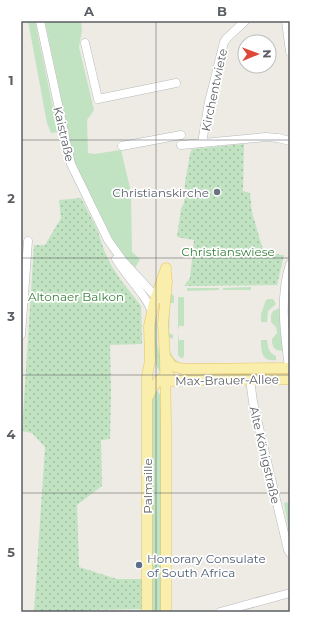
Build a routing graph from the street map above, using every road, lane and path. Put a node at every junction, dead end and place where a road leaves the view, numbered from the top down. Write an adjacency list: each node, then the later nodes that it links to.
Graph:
1 (40, 21): 14 (street, Kaistraße)
2 (245, 21): 9 (street, Kirchentwiete)
3 (286, 21): 5 (street)
4 (85, 43): 6 (street)
5 (290, 52)
6 (176, 83)
7 (181, 135): 11 (street)
8 (290, 141): 9 (street)
9 (202, 143): 10 (street)
10 (181, 145)
11 (122, 146)
12 (28, 241): 15 (street)
13 (290, 264): 19 (street)
14 (156, 299): 16 (main road, Palmaille); 17 (main road, Palmaille)
15 (21, 335)
16 (165, 356): 18 (main road, Max-Brauer-Allee); 20 (main road, Palmaille)
17 (150, 361): 20 (main road); 23 (main road, Palmaille)
18 (191, 370): 19 (main road, Max-Brauer-Allee); 20 (main road, Max-Brauer-Allee)
19 (290, 370)
20 (164, 378): 21 (main road, Max-Brauer-Allee); 23 (main road, Max-Brauer-Allee); 27 (main road, Palmaille)
21 (250, 379): 22 (main road, Max-Brauer-Allee); 24 (street, Alte Königstraße)
22 (290, 380)
23 (147, 398): 26 (main road, Palmaille)
24 (290, 553)
25 (290, 593): 28 (street)
26 (147, 612)
27 (166, 612)
28 (220, 612)

